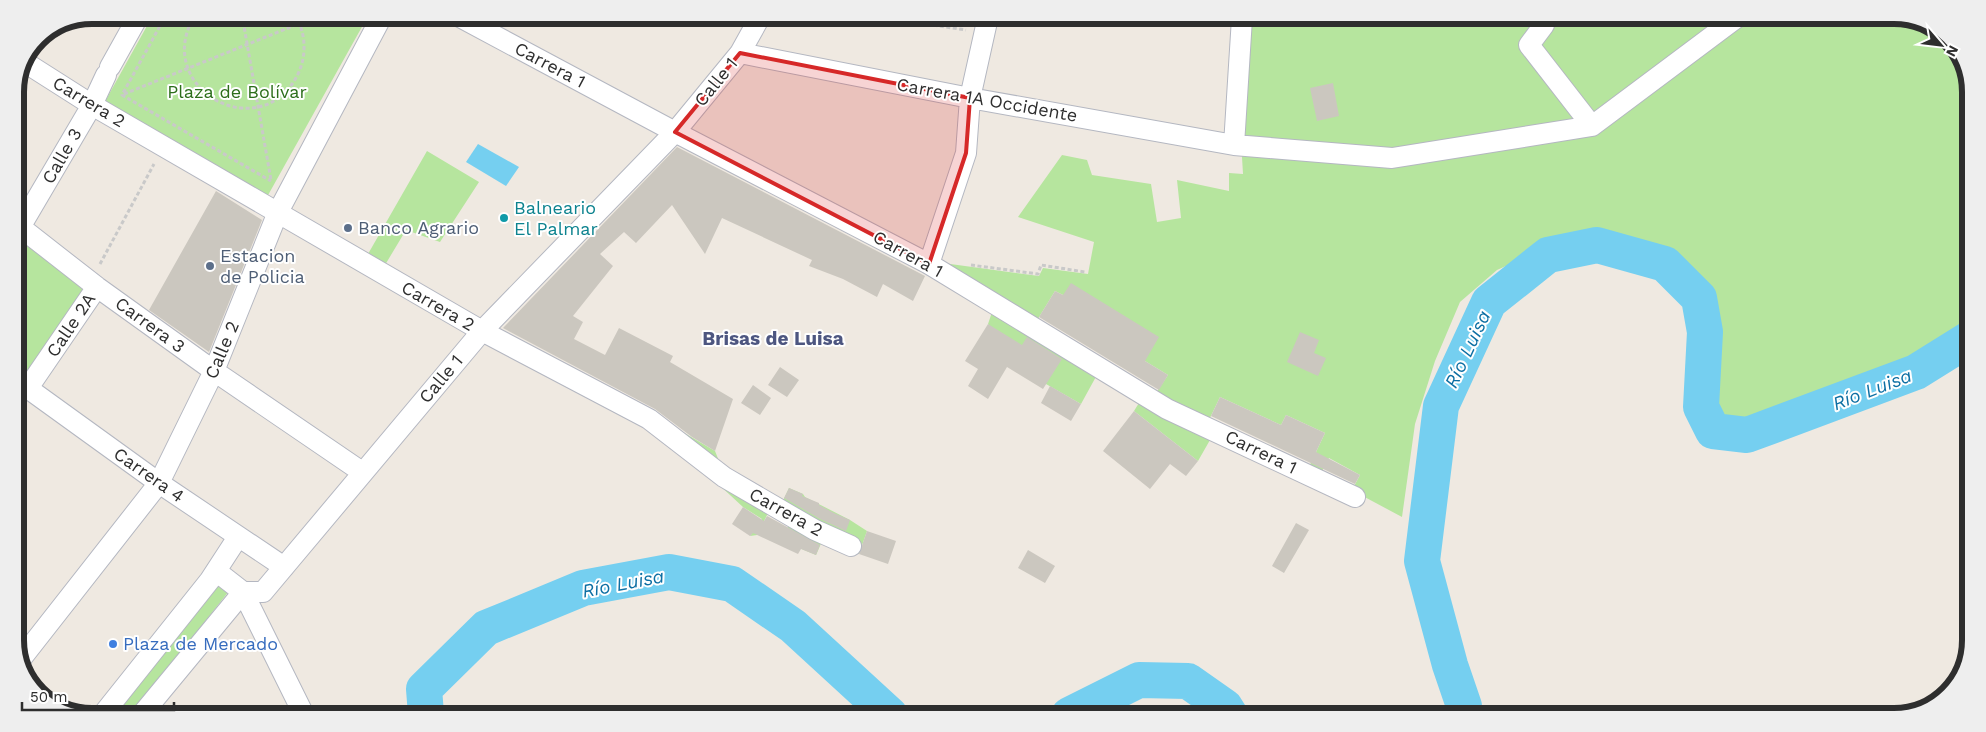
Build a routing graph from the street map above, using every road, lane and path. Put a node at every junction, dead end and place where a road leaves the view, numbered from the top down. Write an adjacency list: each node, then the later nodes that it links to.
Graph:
1 (134, 24): 21 (street, Calle 3)
2 (161, 24): 19 (path)
3 (189, 24): 18 (path)
4 (244, 24): 15 (path)
5 (297, 24): 15 (path)
6 (300, 24): 22 (path)
7 (378, 24): 27 (street, Calle 2)
8 (473, 24): 24 (street, Carrera 1)
9 (756, 24): 16 (street, Calle 1)
10 (972, 24): 13 (path)
11 (1242, 24): 25 (street)
12 (1728, 24): 23 (street)
13 (986, 25): 20 (street)
14 (1544, 25): 23 (street)
15 (247, 44): 18 (path); 22 (path)
16 (740, 53): 20 (street, Carrera 1A Occidente); 24 (street, Calle 1)
17 (29, 65): 21 (street, Carrera 2)
18 (187, 68): 19 (path); 22 (path)
19 (122, 95): 22 (path)
20 (970, 98): 25 (street, Carrera 1A Occidente); 30 (street)
21 (92, 105): 26 (street, Carrera 2); 28 (street, Calle 3)
22 (258, 107)
23 (1592, 126): 25 (street, Carrera 1A Occidente)
24 (676, 132): 30 (street, Carrera 1); 34 (street, Calle 1)
25 (1234, 145)
26 (164, 146): 27 (street, Carrera 2); 33 (path)
27 (278, 212): 34 (street, Carrera 2); 35 (street, Calle 2)
28 (24, 217)
29 (24, 233): 33 (street, Carrera 3)
30 (929, 264): 40 (street, Carrera 1)
31 (970, 265): 32 (path)
32 (1085, 272)
33 (93, 284): 35 (street, Carrera 3); 36 (street, Calle 2A)
34 (482, 331): 38 (street, Calle 1); 42 (street, Carrera 2)
35 (214, 371): 38 (street, Carrera 3); 39 (street, Calle 2)
36 (24, 380)
37 (24, 386): 39 (street, Carrera 4)
38 (362, 472): 43 (street, Calle 1)
39 (159, 482): 41 (street, Carrera 4); 46 (street, Calle 2)
40 (1355, 497)
41 (238, 537): 43 (street, Carrera 4); 44 (street)
42 (851, 546)
43 (284, 567): 45 (street, Calle 1)
44 (216, 571): 45 (street); 47 (street)
45 (243, 592): 48 (street); 49 (street)
46 (25, 653)
47 (108, 708)
48 (147, 708)
49 (301, 708)

